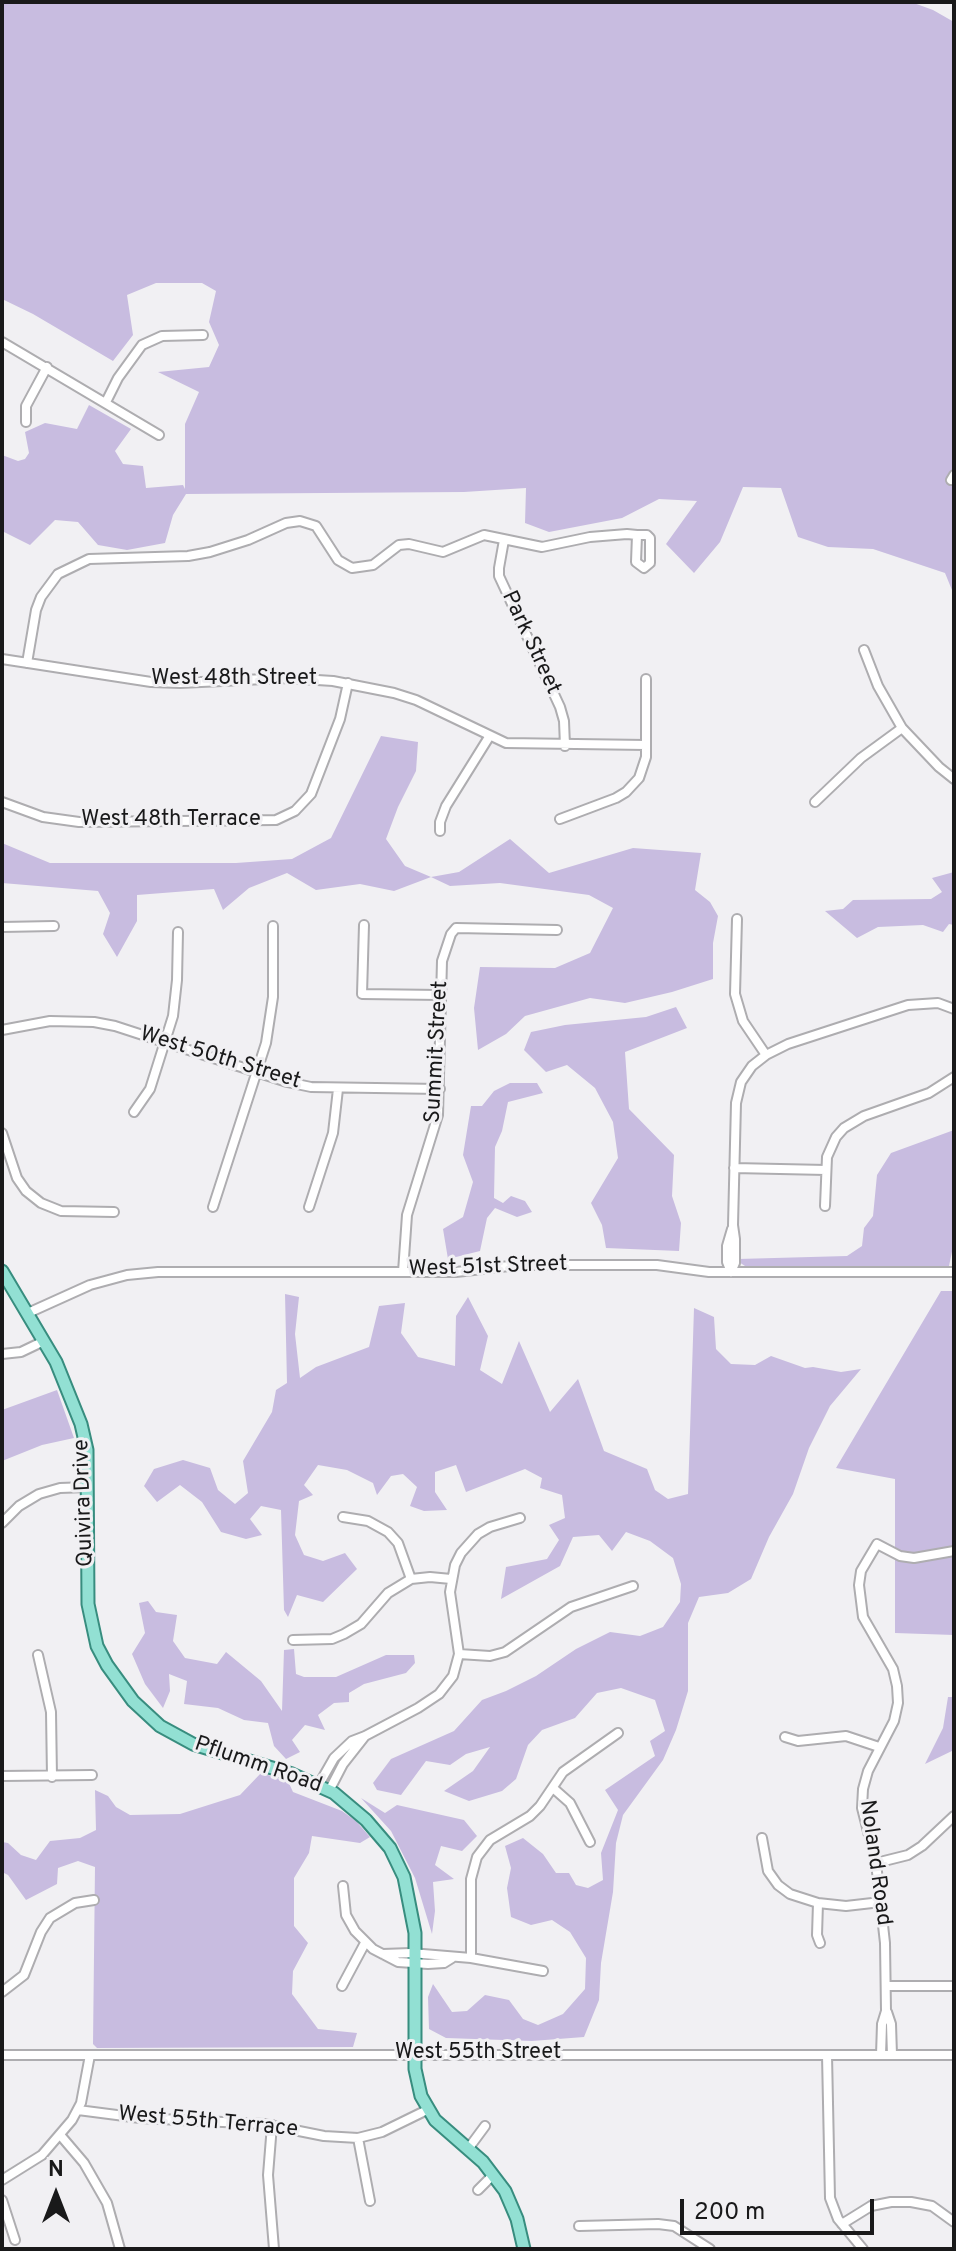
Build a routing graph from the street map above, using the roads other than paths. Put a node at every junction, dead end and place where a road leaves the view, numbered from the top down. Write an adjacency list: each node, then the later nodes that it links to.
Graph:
1 (203, 335): 4 (street)
2 (2, 342): 3 (street)
3 (47, 367): 4 (street); 5 (street)
4 (106, 402): 6 (street)
5 (26, 422)
6 (159, 435)
7 (637, 535): 8 (street)
8 (504, 540): 11 (street); 17 (street, Park Street)
9 (864, 650): 14 (street)
10 (2, 659): 11 (street, West 48th Street)
11 (27, 663): 13 (street, West 48th Street)
12 (646, 679): 16 (street)
13 (348, 683): 15 (street, West 48th Street); 19 (street, West 48th Terrace)
14 (902, 728): 18 (street); 20 (street)
15 (489, 737): 17 (street, West 48th Street); 22 (street)
16 (646, 745): 17 (street, West 48th Street); 21 (street)
17 (565, 746)
18 (954, 779)
19 (2, 802)
20 (815, 802)
21 (560, 819)
22 (440, 831)
23 (737, 919): 34 (street)
24 (364, 925): 30 (street)
25 (54, 926): 27 (street)
26 (273, 926): 35 (street)
27 (2, 927)
28 (557, 930): 30 (street, Summit Street)
29 (178, 932): 33 (street)
30 (441, 995): 38 (street, Summit Street)
31 (954, 1009): 34 (street)
32 (2, 1030): 33 (street, West 50th Street)
33 (165, 1042): 35 (street, West 50th Street); 39 (street)
34 (766, 1055): 41 (street)
35 (257, 1072): 37 (street, West 50th Street); 44 (street)
36 (954, 1077): 42 (street)
37 (338, 1089): 38 (street, West 50th Street); 45 (street)
38 (440, 1089): 48 (street, Summit Street)
39 (134, 1112)
40 (2, 1133): 46 (street)
41 (734, 1168): 42 (street); 49 (street)
42 (826, 1170): 43 (street)
43 (825, 1206)
44 (213, 1207)
45 (309, 1207)
46 (114, 1212)
47 (2, 1271): 51 (main road, Quivira Drive)
48 (403, 1272): 49 (street, West 51st Street); 51 (street, West 51st Street)
49 (731, 1272): 50 (street, West 51st Street)
50 (954, 1272)
51 (28, 1313): 52 (main road, Quivira Drive)
52 (44, 1341): 53 (street); 54 (main road, Quivira Drive)
53 (2, 1354)
54 (88, 1487): 57 (street); 62 (main road, Quivira Drive)
55 (343, 1517): 59 (street)
56 (520, 1518): 60 (street)
57 (2, 1523)
58 (954, 1551): 68 (street, Noland Road)
59 (411, 1579): 60 (street); 63 (street)
60 (451, 1579): 64 (street)
61 (633, 1586): 64 (street)
62 (89, 1612): 72 (main road, Pflumm Road)
63 (293, 1640)
64 (459, 1654): 72 (street)
65 (38, 1655): 71 (street)
66 (618, 1733): 73 (street)
67 (785, 1737): 68 (street)
68 (879, 1747): 77 (street, Noland Road)
69 (92, 1775): 71 (street)
70 (2, 1776): 71 (street)
71 (52, 1777)
72 (324, 1788): 84 (main road, Pflumm Road)
73 (553, 1788): 76 (street); 85 (street)
74 (954, 1816): 77 (street)
75 (762, 1838): 81 (street)
76 (590, 1842)
77 (876, 1863): 80 (street, Noland Road)
78 (343, 1886): 82 (street)
79 (94, 1900): 90 (street)
80 (881, 1902): 81 (street); 88 (street, Noland Road)
81 (818, 1903): 83 (street)
82 (365, 1943): 84 (street); 87 (street)
83 (820, 1943)
84 (416, 1958): 85 (street); 92 (main road, Pflumm Road)
85 (471, 1958): 86 (street)
86 (543, 1971)
87 (342, 1986)
88 (886, 1986): 89 (street); 91 (street, Noland Road)
89 (954, 1986)
90 (2, 1992)
91 (886, 2011): 96 (street, Noland Road); 97 (street, Noland Road)
92 (416, 2053): 94 (street, West 55th Street); 95 (street, West 55th Street); 99 (main road, Pflumm Road)
93 (2, 2055): 94 (street, West 55th Street)
94 (90, 2055): 100 (street)
95 (827, 2055): 96 (street, West 55th Street); 112 (street)
96 (881, 2055): 97 (street, West 55th Street)
97 (892, 2055): 98 (street, West 55th Street)
98 (954, 2055)
99 (429, 2109): 104 (street, West 55th Terrace); 105 (main road, Pflumm Road)
100 (78, 2110): 101 (street, West 55th Terrace); 103 (street)
101 (272, 2125): 104 (street, West 55th Terrace); 116 (street)
102 (485, 2126): 105 (street)
103 (61, 2136): 107 (street); 115 (street)
104 (358, 2138): 110 (street)
105 (468, 2149): 106 (main road, Pflumm Road)
106 (493, 2175): 108 (street); 117 (main road, Pflumm Road)
107 (2, 2180)
108 (478, 2190)
109 (2, 2200): 114 (street)
110 (370, 2201)
111 (954, 2222): 112 (street)
112 (842, 2224): 119 (street)
113 (579, 2226): 118 (street)
114 (15, 2240)
115 (120, 2249)
116 (274, 2249)
117 (524, 2249)
118 (710, 2249)
119 (863, 2249)

